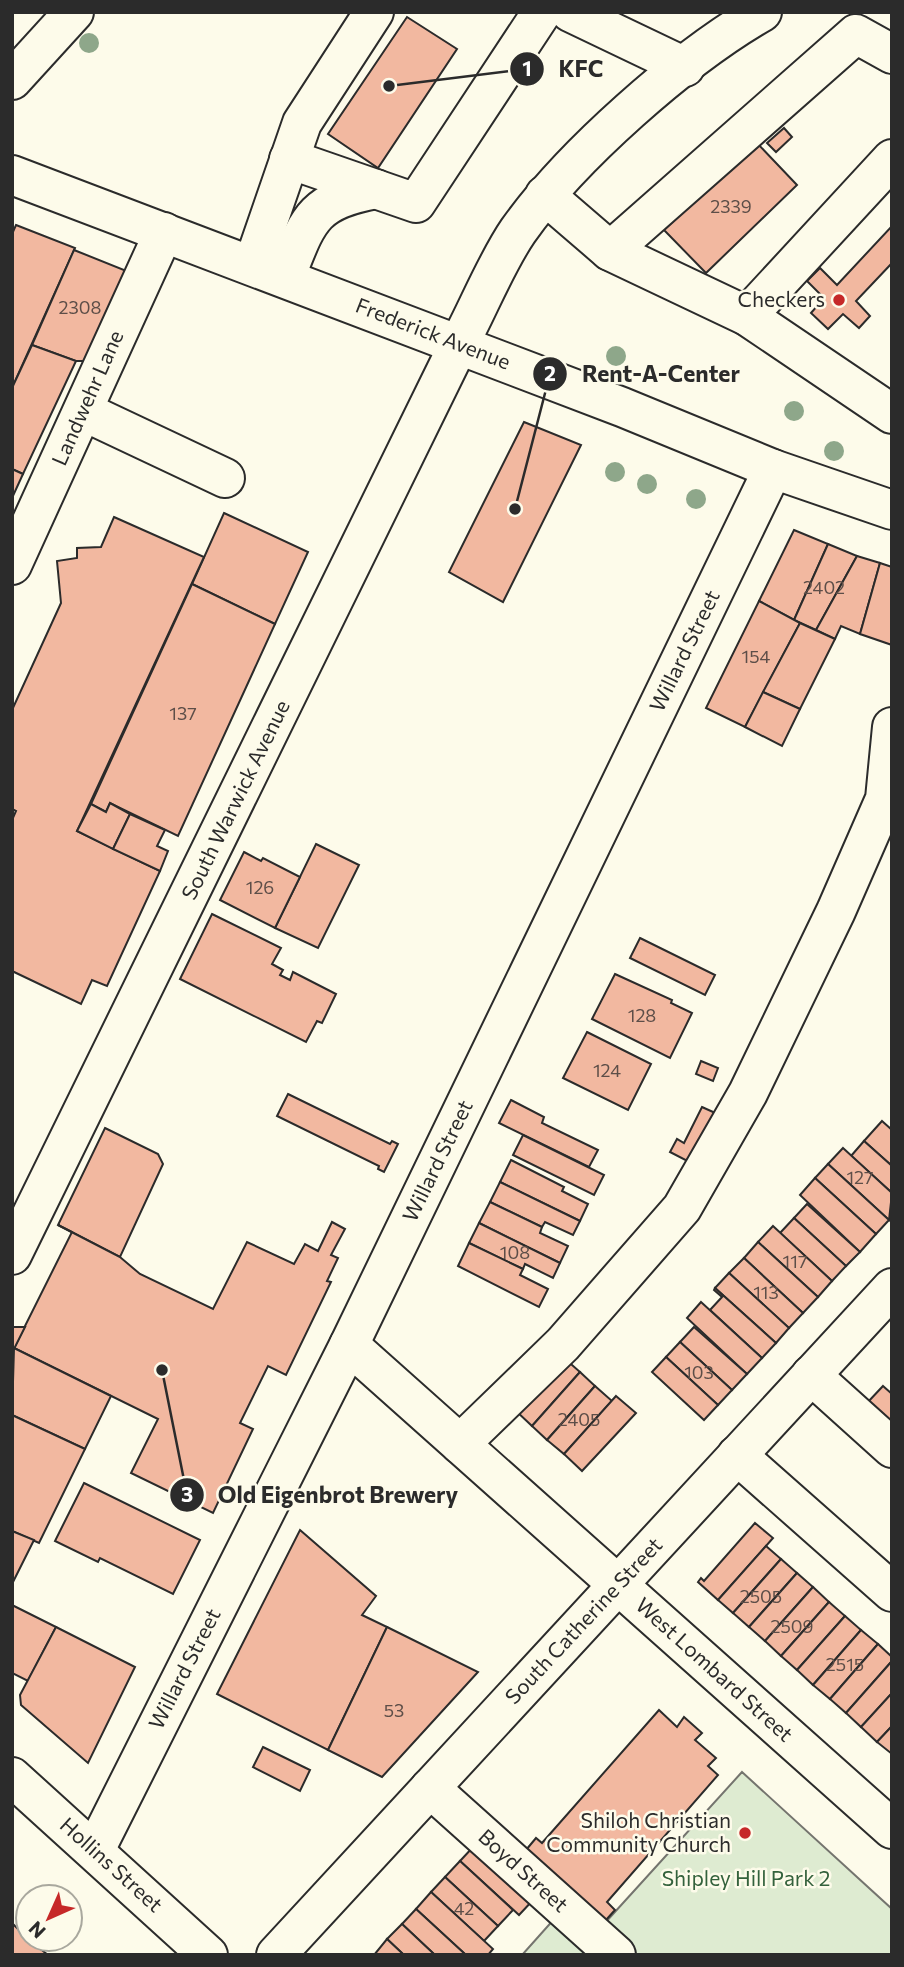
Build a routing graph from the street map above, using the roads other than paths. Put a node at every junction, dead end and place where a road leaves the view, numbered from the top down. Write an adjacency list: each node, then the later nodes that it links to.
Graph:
1 (74, 12): 8 (street)
2 (374, 12): 9 (street)
3 (542, 12): 12 (street)
4 (570, 12): 7 (street)
5 (752, 15): 7 (street, South Warwick Avenue)
6 (892, 54): 15 (street)
7 (685, 67): 13 (street, South Warwick Avenue)
8 (12, 80)
9 (289, 159): 12 (street); 16 (street)
10 (892, 159): 17 (street)
11 (12, 175): 14 (street, Frederick Avenue)
12 (376, 189): 16 (street)
13 (545, 195): 15 (street); 18 (street, South Warwick Avenue)
14 (164, 232): 16 (street, Frederick Avenue); 19 (street, Landwehr Lane)
15 (610, 251): 17 (street)
16 (269, 272): 18 (street, Frederick Avenue)
17 (747, 316): 20 (street)
18 (459, 344): 21 (street, Frederick Avenue); 26 (street, South Warwick Avenue)
19 (83, 411): 22 (street); 24 (street, Landwehr Lane)
20 (892, 414)
21 (773, 469): 23 (street, Frederick Avenue); 28 (street, Willard Street)
22 (225, 478)
23 (891, 504)
24 (12, 565)
25 (892, 727): 30 (street)
26 (12, 1255)
27 (891, 1289): 29 (street, South Catherine Street)
28 (349, 1345): 30 (street, West Lombard Street); 38 (street, Willard Street)
29 (811, 1375): 31 (street); 32 (street, South Catherine Street)
30 (460, 1444): 33 (street, West Lombard Street)
31 (892, 1448)
32 (737, 1455): 33 (street, South Catherine Street); 34 (street)
33 (618, 1585): 36 (street, South Catherine Street); 37 (street, West Lombard Street)
34 (892, 1592)
35 (12, 1777): 38 (street, Hollins Street)
36 (430, 1788): 40 (street, South Catherine Street); 41 (street, Boyd Street)
37 (892, 1829)
38 (95, 1850): 39 (street, Hollins Street)
39 (208, 1955)
40 (276, 1955)
41 (616, 1955)

